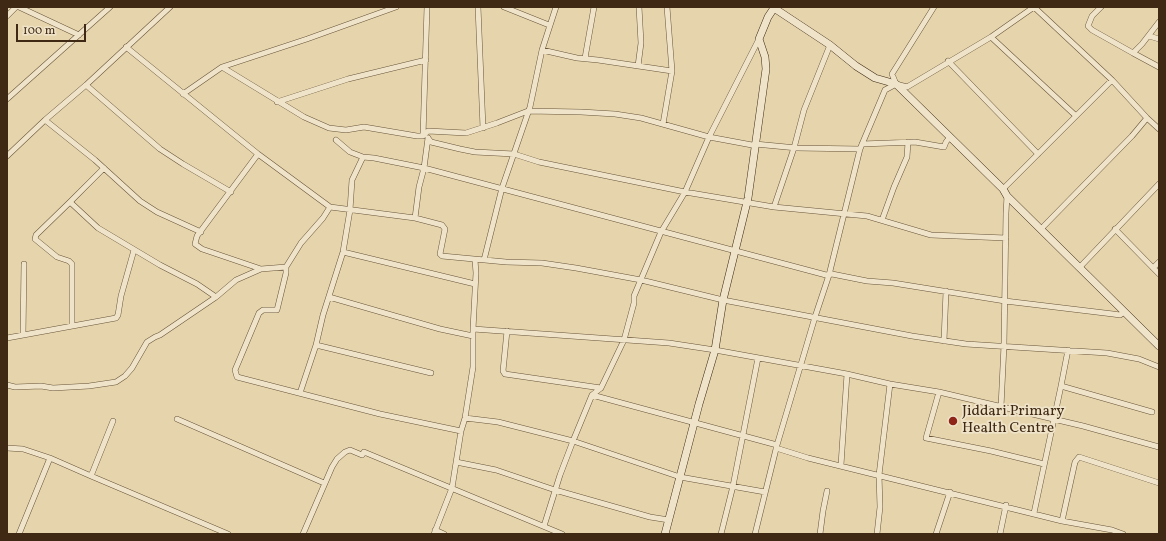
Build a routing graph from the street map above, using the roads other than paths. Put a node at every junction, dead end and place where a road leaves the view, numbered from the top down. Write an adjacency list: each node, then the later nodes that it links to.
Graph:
1 (16, 7): 17 (street)
2 (19, 7): 20 (street)
3 (110, 7): 20 (street)
4 (170, 7): 26 (street)
5 (396, 7): 33 (street)
6 (427, 7): 30 (street)
7 (478, 7): 47 (street)
8 (504, 7): 19 (street)
9 (556, 7): 19 (street)
10 (594, 7): 29 (street)
11 (639, 7): 32 (street)
12 (667, 7): 35 (street)
13 (934, 7): 37 (street)
14 (1034, 7): 22 (street); 36 (street)
15 (1101, 7): 28 (street)
16 (775, 8): 23 (street); 25 (street)
17 (7, 16)
18 (1159, 22): 21 (street)
19 (549, 25): 27 (street)
20 (79, 35): 40 (street)
21 (1148, 36): 24 (street); 28 (street)
22 (991, 37): 31 (street); 43 (street)
23 (759, 39): 51 (street); 54 (street)
24 (1159, 39)
25 (830, 45): 37 (street); 56 (street)
26 (126, 47): 38 (street); 39 (street)
27 (542, 50): 29 (street); 42 (street)
28 (1133, 53): 34 (street)
29 (585, 58): 32 (street)
30 (426, 60): 41 (street); 49 (street)
31 (948, 61): 37 (street); 60 (street)
32 (638, 66): 35 (street)
33 (222, 67): 39 (street); 41 (street)
34 (1159, 68)
35 (672, 71): 46 (street)
36 (1112, 80): 43 (street); 44 (street)
37 (896, 84): 50 (street); 55 (street)
38 (86, 85): 45 (street); 68 (street)
39 (183, 94): 58 (street)
40 (7, 99)
41 (277, 102): 49 (street)
42 (528, 111): 46 (street); 47 (street); 59 (street)
43 (1076, 116): 60 (street)
44 (1147, 118): 48 (street); 79 (street)
45 (45, 120): 61 (street); 63 (street)
46 (663, 124): 51 (street)
47 (483, 128): 49 (street)
48 (1159, 130)
49 (425, 137): 59 (street); 64 (street)
50 (950, 137): 53 (street); 67 (street)
51 (709, 138): 54 (street); 69 (street)
52 (336, 140): 62 (street)
53 (908, 142): 55 (street); 78 (street)
54 (754, 144): 56 (street); 72 (street)
55 (862, 144): 57 (street)
56 (794, 148): 57 (street); 74 (street)
57 (860, 149): 76 (street)
58 (258, 154): 68 (street); 73 (street)
59 (514, 154): 66 (street); 69 (street)
60 (1038, 154): 67 (street)
61 (7, 156)
62 (363, 157): 64 (street); 75 (street)
63 (104, 168): 71 (street); 81 (street)
64 (424, 168): 66 (street); 77 (street)
65 (1159, 184): 80 (street)
66 (502, 188): 82 (street); 88 (street)
67 (1003, 189): 70 (street)
68 (231, 192): 81 (street)
69 (685, 192): 72 (street); 82 (street)
70 (1007, 196): 79 (street); 83 (street)
71 (70, 202): 84 (street); 106 (street)
72 (747, 202): 74 (street); 86 (street)
73 (330, 207): 75 (street); 91 (street)
74 (774, 207): 76 (street)
75 (350, 210): 77 (street); 85 (street)
76 (844, 214): 78 (street); 96 (street)
77 (415, 218): 87 (street)
78 (882, 220): 83 (street)
79 (1040, 229): 92 (street)
80 (1115, 229): 92 (street); 93 (street)
81 (201, 232): 94 (street)
82 (661, 232): 86 (street); 97 (street)
83 (1006, 238): 103 (street)
84 (134, 250): 100 (street); 106 (street)
85 (343, 252): 98 (street); 101 (street)
86 (735, 252): 96 (street); 102 (street)
87 (475, 260): 88 (street); 98 (street)
88 (484, 260): 97 (street)
89 (1159, 262): 93 (street)
90 (24, 264): 109 (street)
91 (286, 267): 94 (street); 129 (street)
92 (1080, 267): 104 (street)
93 (1153, 268): 95 (street)
94 (261, 269): 100 (street)
95 (1159, 274)
96 (829, 275): 99 (street); 105 (street)
97 (641, 280): 102 (street); 112 (street)
98 (474, 284): 107 (street)
99 (946, 291): 103 (street); 113 (street)
100 (216, 297): 125 (street)
101 (329, 298): 110 (street); 114 (street)
102 (723, 300): 105 (street); 117 (street)
103 (1005, 301): 104 (street); 115 (street)
104 (1124, 312): 116 (street)
105 (815, 317): 113 (street); 120 (street)
106 (72, 325): 109 (street)
107 (473, 329): 108 (street); 110 (street)
108 (507, 331): 112 (street); 127 (street)
109 (23, 335): 111 (street)
110 (473, 336): 134 (street)
111 (7, 338)
112 (624, 340): 117 (street); 127 (street)
113 (944, 341): 115 (street)
114 (316, 345): 122 (street); 129 (street)
115 (1004, 345): 118 (street); 131 (street)
116 (1159, 346)
117 (715, 350): 119 (street); 137 (street)
118 (1068, 350): 121 (street); 126 (street)
119 (758, 358): 120 (street); 139 (street)
120 (800, 366): 123 (street); 141 (street)
121 (1159, 367)
122 (431, 374)
123 (847, 374): 124 (street); 147 (street)
124 (890, 384): 128 (street); 148 (street)
125 (7, 385)
126 (1061, 386): 132 (street); 135 (street)
127 (601, 388): 130 (street)
128 (939, 392): 131 (street); 146 (street)
129 (300, 393): 138 (street)
130 (592, 395): 137 (street); 140 (street)
131 (1001, 407): 135 (street)
132 (1152, 412)
133 (176, 418): 151 (street)
134 (465, 418): 138 (street); 140 (street)
135 (1054, 419): 142 (street); 146 (street)
136 (113, 421): 149 (street)
137 (694, 423): 139 (street); 150 (street)
138 (461, 431): 145 (street)
139 (742, 436): 141 (street); 153 (street)
140 (573, 441): 150 (street); 155 (street)
141 (776, 447): 147 (street); 157 (street)
142 (1159, 447)
143 (7, 448): 144 (street)
144 (50, 458): 149 (street); 165 (street)
145 (456, 462): 154 (street); 155 (street)
146 (1044, 464): 160 (street)
147 (840, 465): 148 (street)
148 (879, 475): 158 (street); 174 (street)
149 (91, 476): 166 (street)
150 (680, 477): 153 (street); 161 (street)
151 (324, 483): 154 (street); 167 (street)
152 (1159, 483): 162 (street)
153 (733, 486): 157 (street); 171 (street)
154 (452, 488): 163 (street); 164 (street)
155 (555, 490): 161 (street); 163 (street)
156 (828, 491): 173 (street)
157 (765, 492): 172 (street)
158 (950, 492): 159 (street); 175 (street)
159 (1006, 506): 160 (street); 176 (street)
160 (1034, 513): 162 (street)
161 (669, 520): 170 (street)
162 (1062, 521): 177 (street)
163 (544, 526): 169 (street)
164 (435, 532): 168 (street)
165 (19, 534)
166 (228, 534)
167 (303, 534)
168 (444, 534)
169 (562, 534)
170 (665, 534)
171 (722, 534)
172 (755, 534)
173 (820, 534)
174 (877, 534)
175 (936, 534)
176 (1000, 534)
177 (1123, 534)

